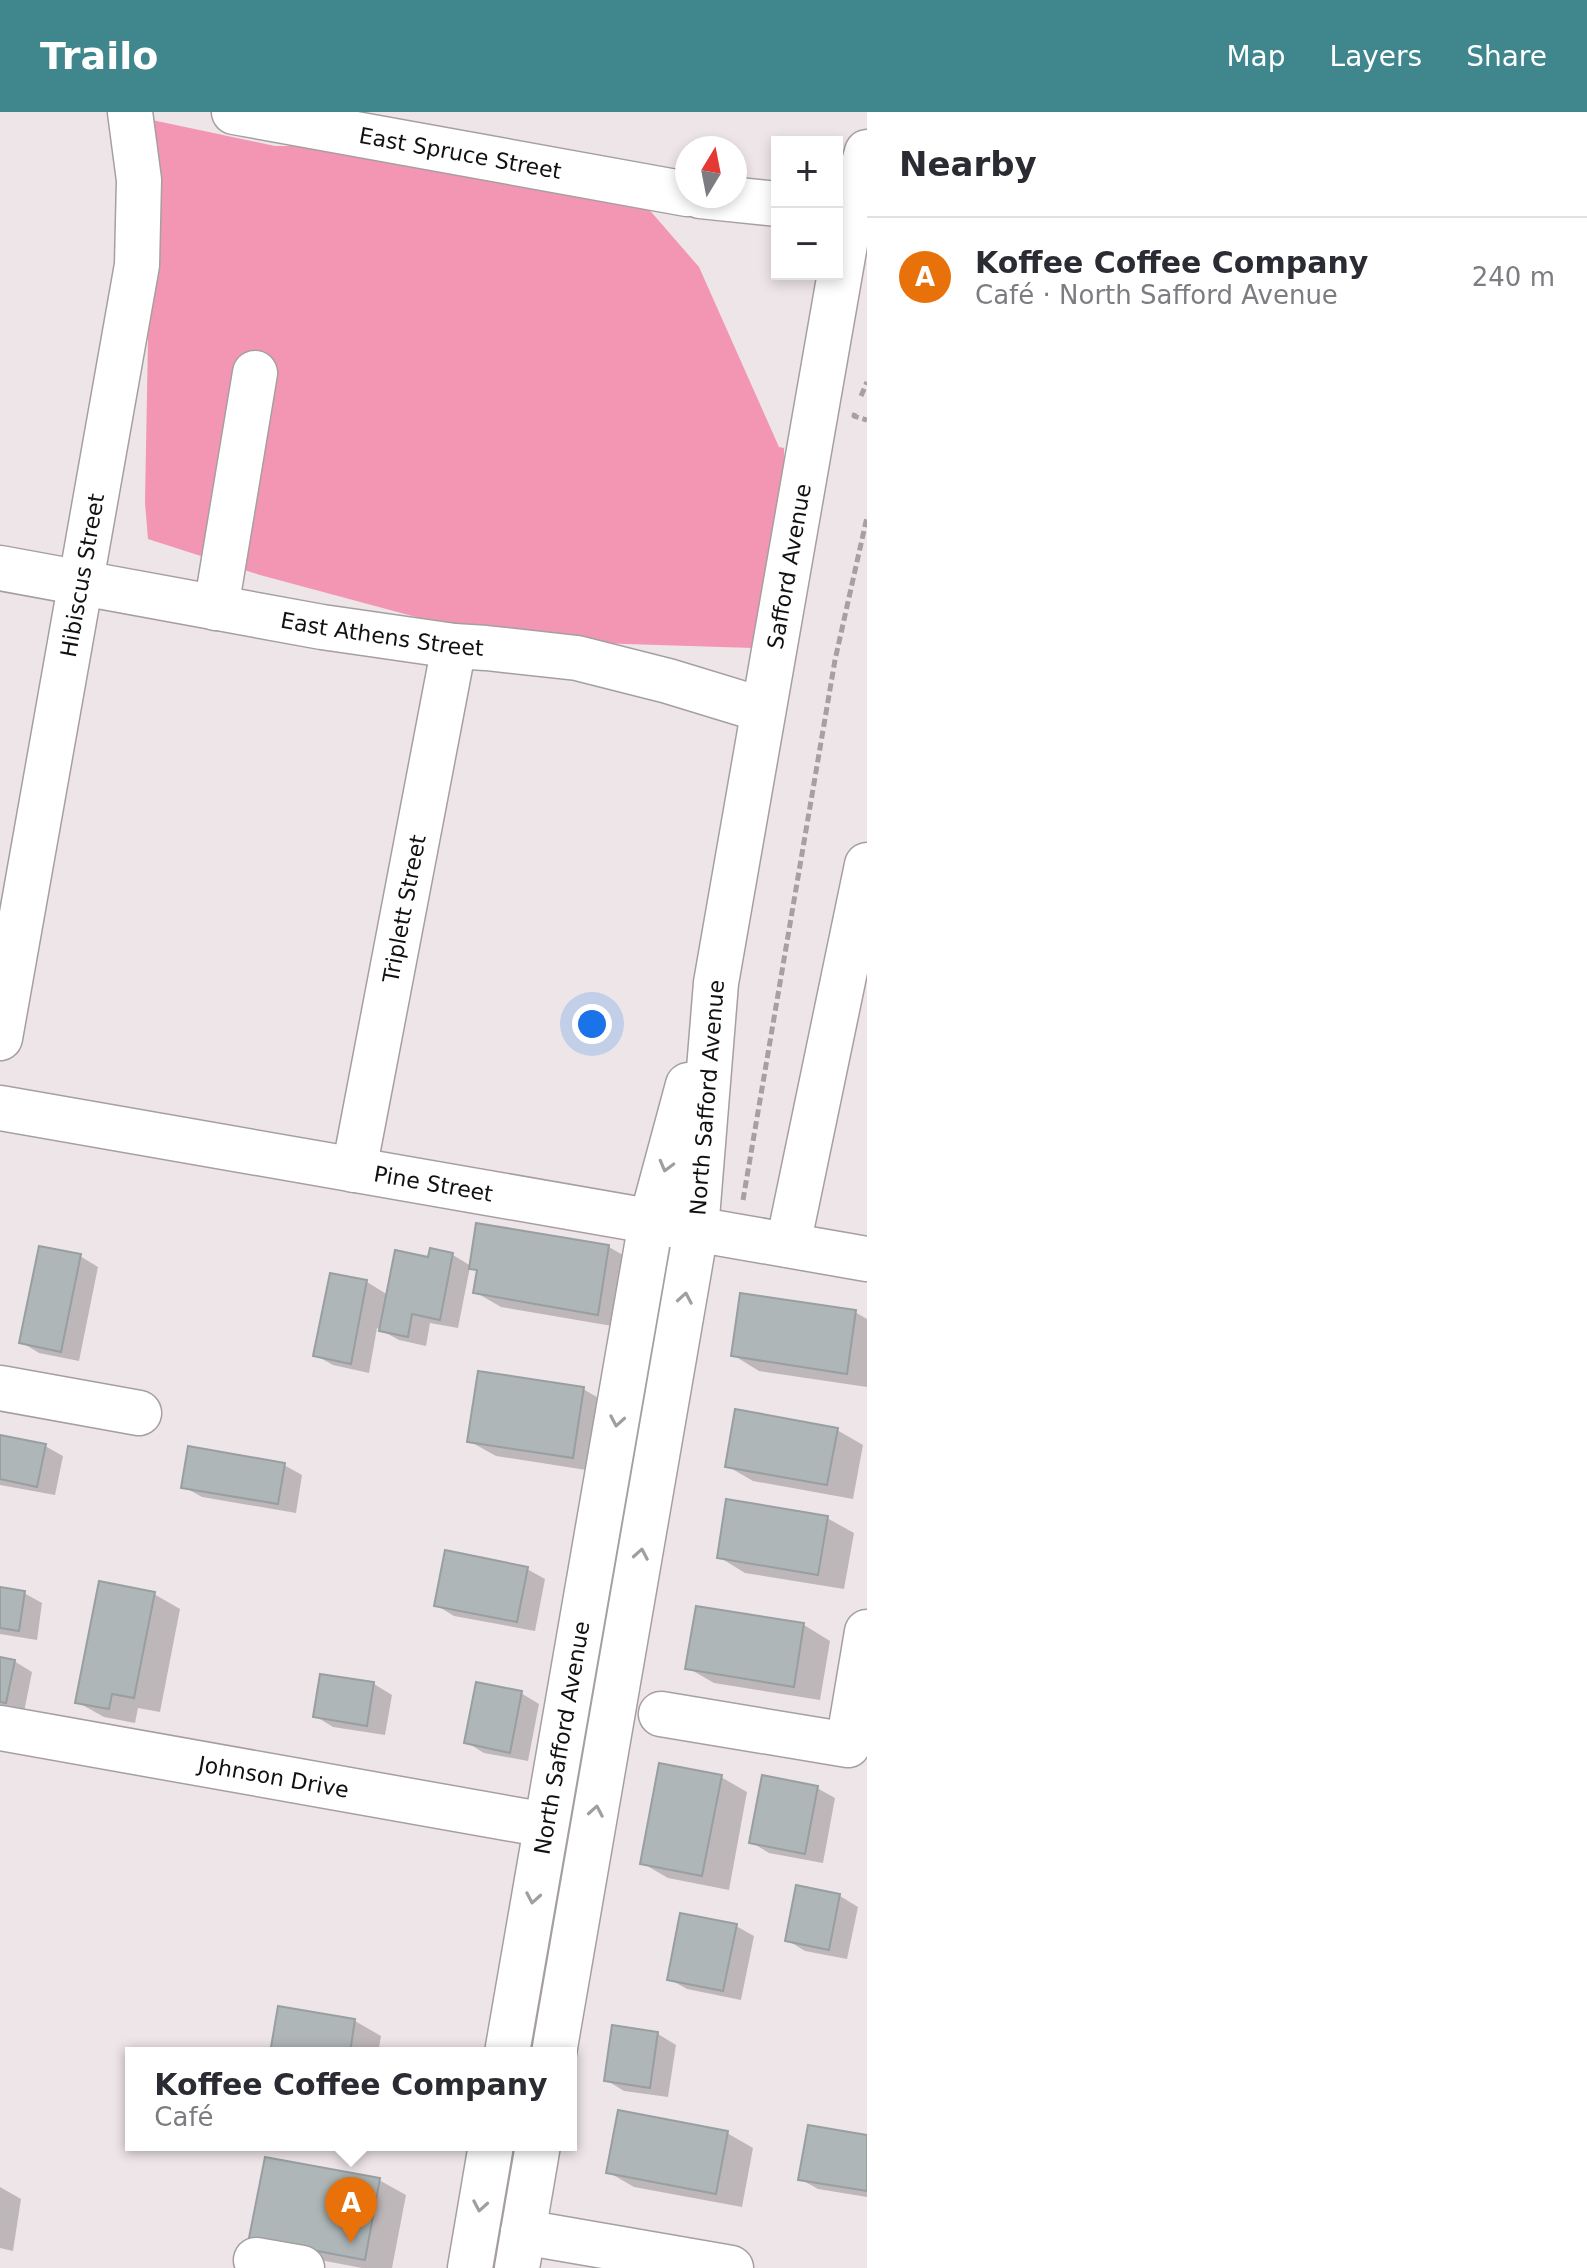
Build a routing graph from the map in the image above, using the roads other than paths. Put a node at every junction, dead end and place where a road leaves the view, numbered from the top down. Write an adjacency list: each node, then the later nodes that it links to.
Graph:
1 (130, 112): 10 (street, Hibiscus Street)
2 (234, 112): 4 (street, East Spruce Street)
3 (867, 152): 7 (street, Safford Avenue)
4 (675, 192)
5 (747, 201): 6 (street)
6 (771, 203)
7 (844, 210): 13 (street, Safford Avenue)
8 (255, 373): 11 (street)
9 (0, 568): 10 (street, East Athens Street)
10 (81, 582): 11 (street, East Athens Street); 16 (street, Hibiscus Street)
11 (216, 608): 12 (street, East Athens Street)
12 (454, 646): 13 (street, East Athens Street); 18 (street, Triplett Street)
13 (763, 710): 15 (street, Safford Avenue)
14 (866, 874): 21 (street)
15 (716, 983): 19 (street, North Safford Avenue, one-way to 19); 20 (street, North Safford Avenue)
16 (0, 1038)
17 (0, 1108): 18 (street, Pine Street)
18 (354, 1170): 19 (street, Pine Street)
19 (651, 1222): 20 (street, Pine Street); 28 (street, North Safford Avenue, one-way to 28)
20 (696, 1230): 21 (street, Pine Street); 30 (street, North Safford Avenue, one-way to 20)
21 (788, 1245): 22 (street, Pine Street)
22 (867, 1259)
23 (0, 1388): 24 (street)
24 (139, 1413)
25 (867, 1632): 26 (street)
26 (661, 1714)
27 (0, 1728): 28 (street, Johnson Drive)
28 (546, 1825): 29 (street, North Safford Avenue, one-way to 29)
29 (508, 2047)
30 (555, 2047)
31 (490, 2151): 37 (street, one-way to 37)
32 (537, 2151): 33 (street)
33 (520, 2250): 35 (street)
34 (256, 2260): 36 (street)
35 (632, 2260): 38 (street)
36 (302, 2268)
37 (470, 2268)
38 (731, 2268)

